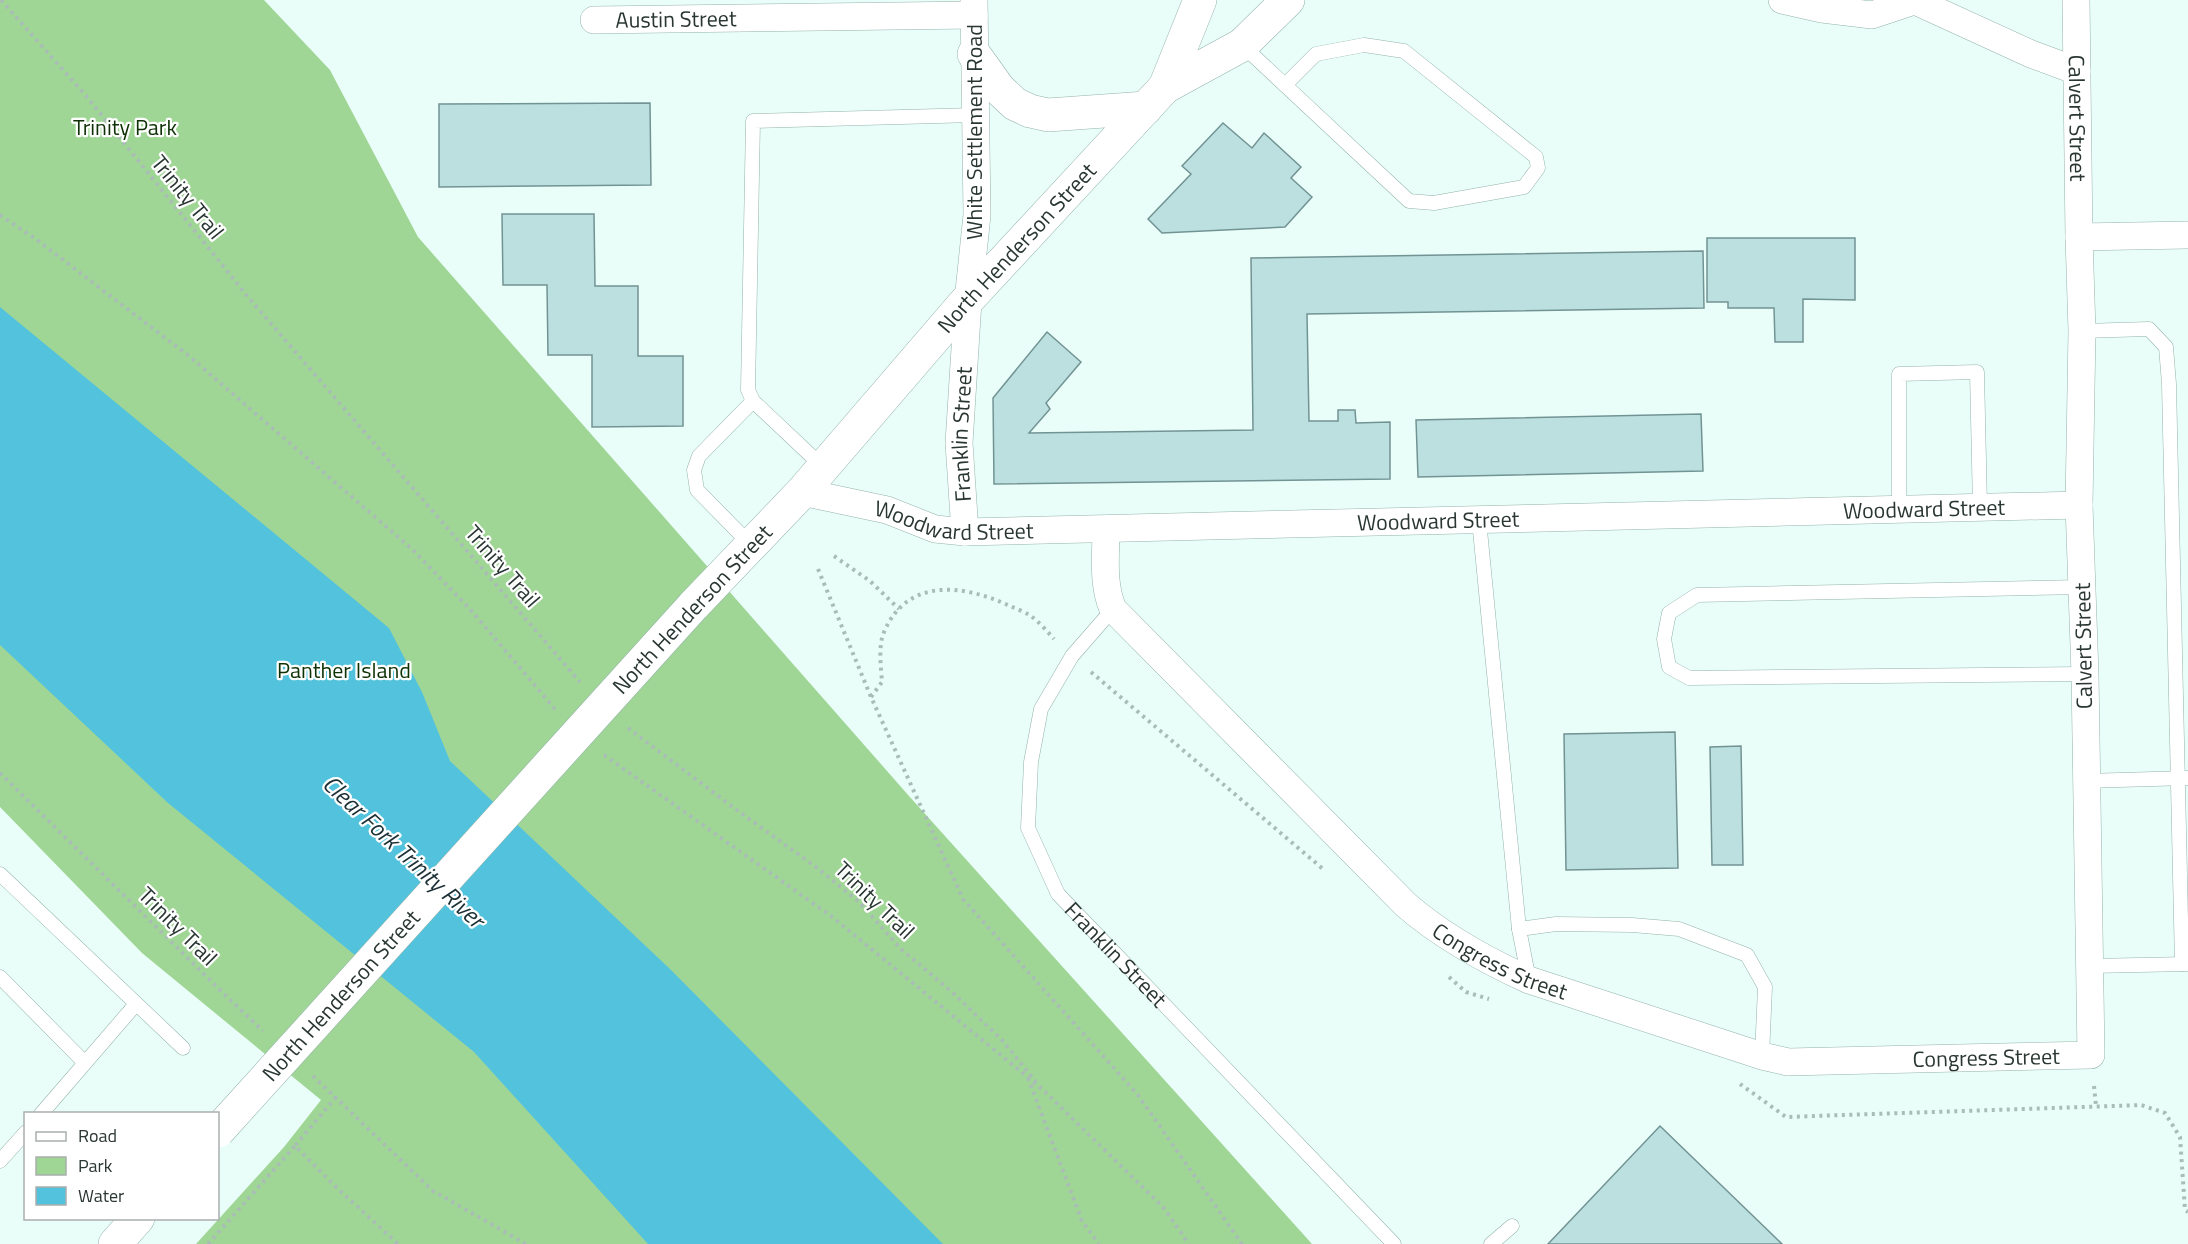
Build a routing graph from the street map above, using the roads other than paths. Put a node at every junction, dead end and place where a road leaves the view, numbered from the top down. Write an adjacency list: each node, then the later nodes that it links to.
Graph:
1 (1200, 0): 12 (main road, North Henderson Street)
2 (1288, 0): 8 (main road, North Henderson Street)
3 (1782, 0): 5 (street)
4 (2076, 0): 10 (street, Calvert Street)
5 (1914, 1): 10 (street)
6 (974, 8): 7 (street, Austin Street); 9 (street, White Settlement Road)
7 (594, 20)
8 (1242, 45): 11 (lane); 12 (main road, North Henderson Street)
9 (975, 54): 12 (main road); 13 (street, White Settlement Road)
10 (2077, 71): 15 (street, Calvert Street)
11 (1285, 85): 11 (lane)
12 (1156, 97): 16 (main road, North Henderson Street)
13 (976, 115): 16 (street, White Settlement Road); 18 (lane)
14 (2188, 235): 15 (street)
15 (2079, 237): 17 (street, Calvert Street)
16 (968, 301): 19 (main road, North Henderson Street); 26 (street, Franklin Street)
17 (2082, 331): 21 (street, Calvert Street); 31 (lane)
18 (753, 401): 19 (lane); 27 (lane)
19 (823, 467): 20 (main road, North Henderson Street)
20 (802, 492): 26 (street, Woodward Street); 27 (main road, North Henderson Street)
21 (2079, 505): 22 (street, Woodward Street); 28 (street, Calvert Street)
22 (1980, 507): 23 (street, Woodward Street); 23 (lane)
23 (1899, 509): 24 (street, Woodward Street)
24 (1479, 520): 25 (street, Woodward Street); 34 (lane)
25 (1107, 529): 26 (street, Woodward Street); 29 (street, Congress Street)
26 (965, 532)
27 (751, 545): 45 (main road, North Henderson Street, bridge)
28 (2082, 587): 30 (street, Calvert Street); 30 (lane)
29 (1113, 609): 38 (street, Congress Street); 51 (lane, Franklin Street)
30 (2085, 674): 32 (street, Calvert Street)
31 (2183, 778): 32 (lane); 35 (lane)
32 (2085, 781): 36 (street, Calvert Street)
33 (0, 874): 39 (lane)
34 (1519, 929): 38 (lane); 42 (lane)
35 (2185, 964): 36 (lane)
36 (2090, 966): 41 (street, Calvert Street)
37 (0, 977): 43 (lane)
38 (1529, 980): 42 (street, Congress Street)
39 (136, 1004): 40 (lane); 43 (lane)
40 (183, 1048)
41 (2091, 1055): 42 (street, Congress Street)
42 (1762, 1056)
43 (85, 1063): 44 (lane)
44 (42, 1112)
45 (219, 1130)
46 (24, 1134): 47 (lane)
47 (0, 1161)
48 (136, 1220): 50 (main road)
49 (1512, 1226): 52 (lane)
50 (115, 1244)
51 (1394, 1244)
52 (1491, 1244)

